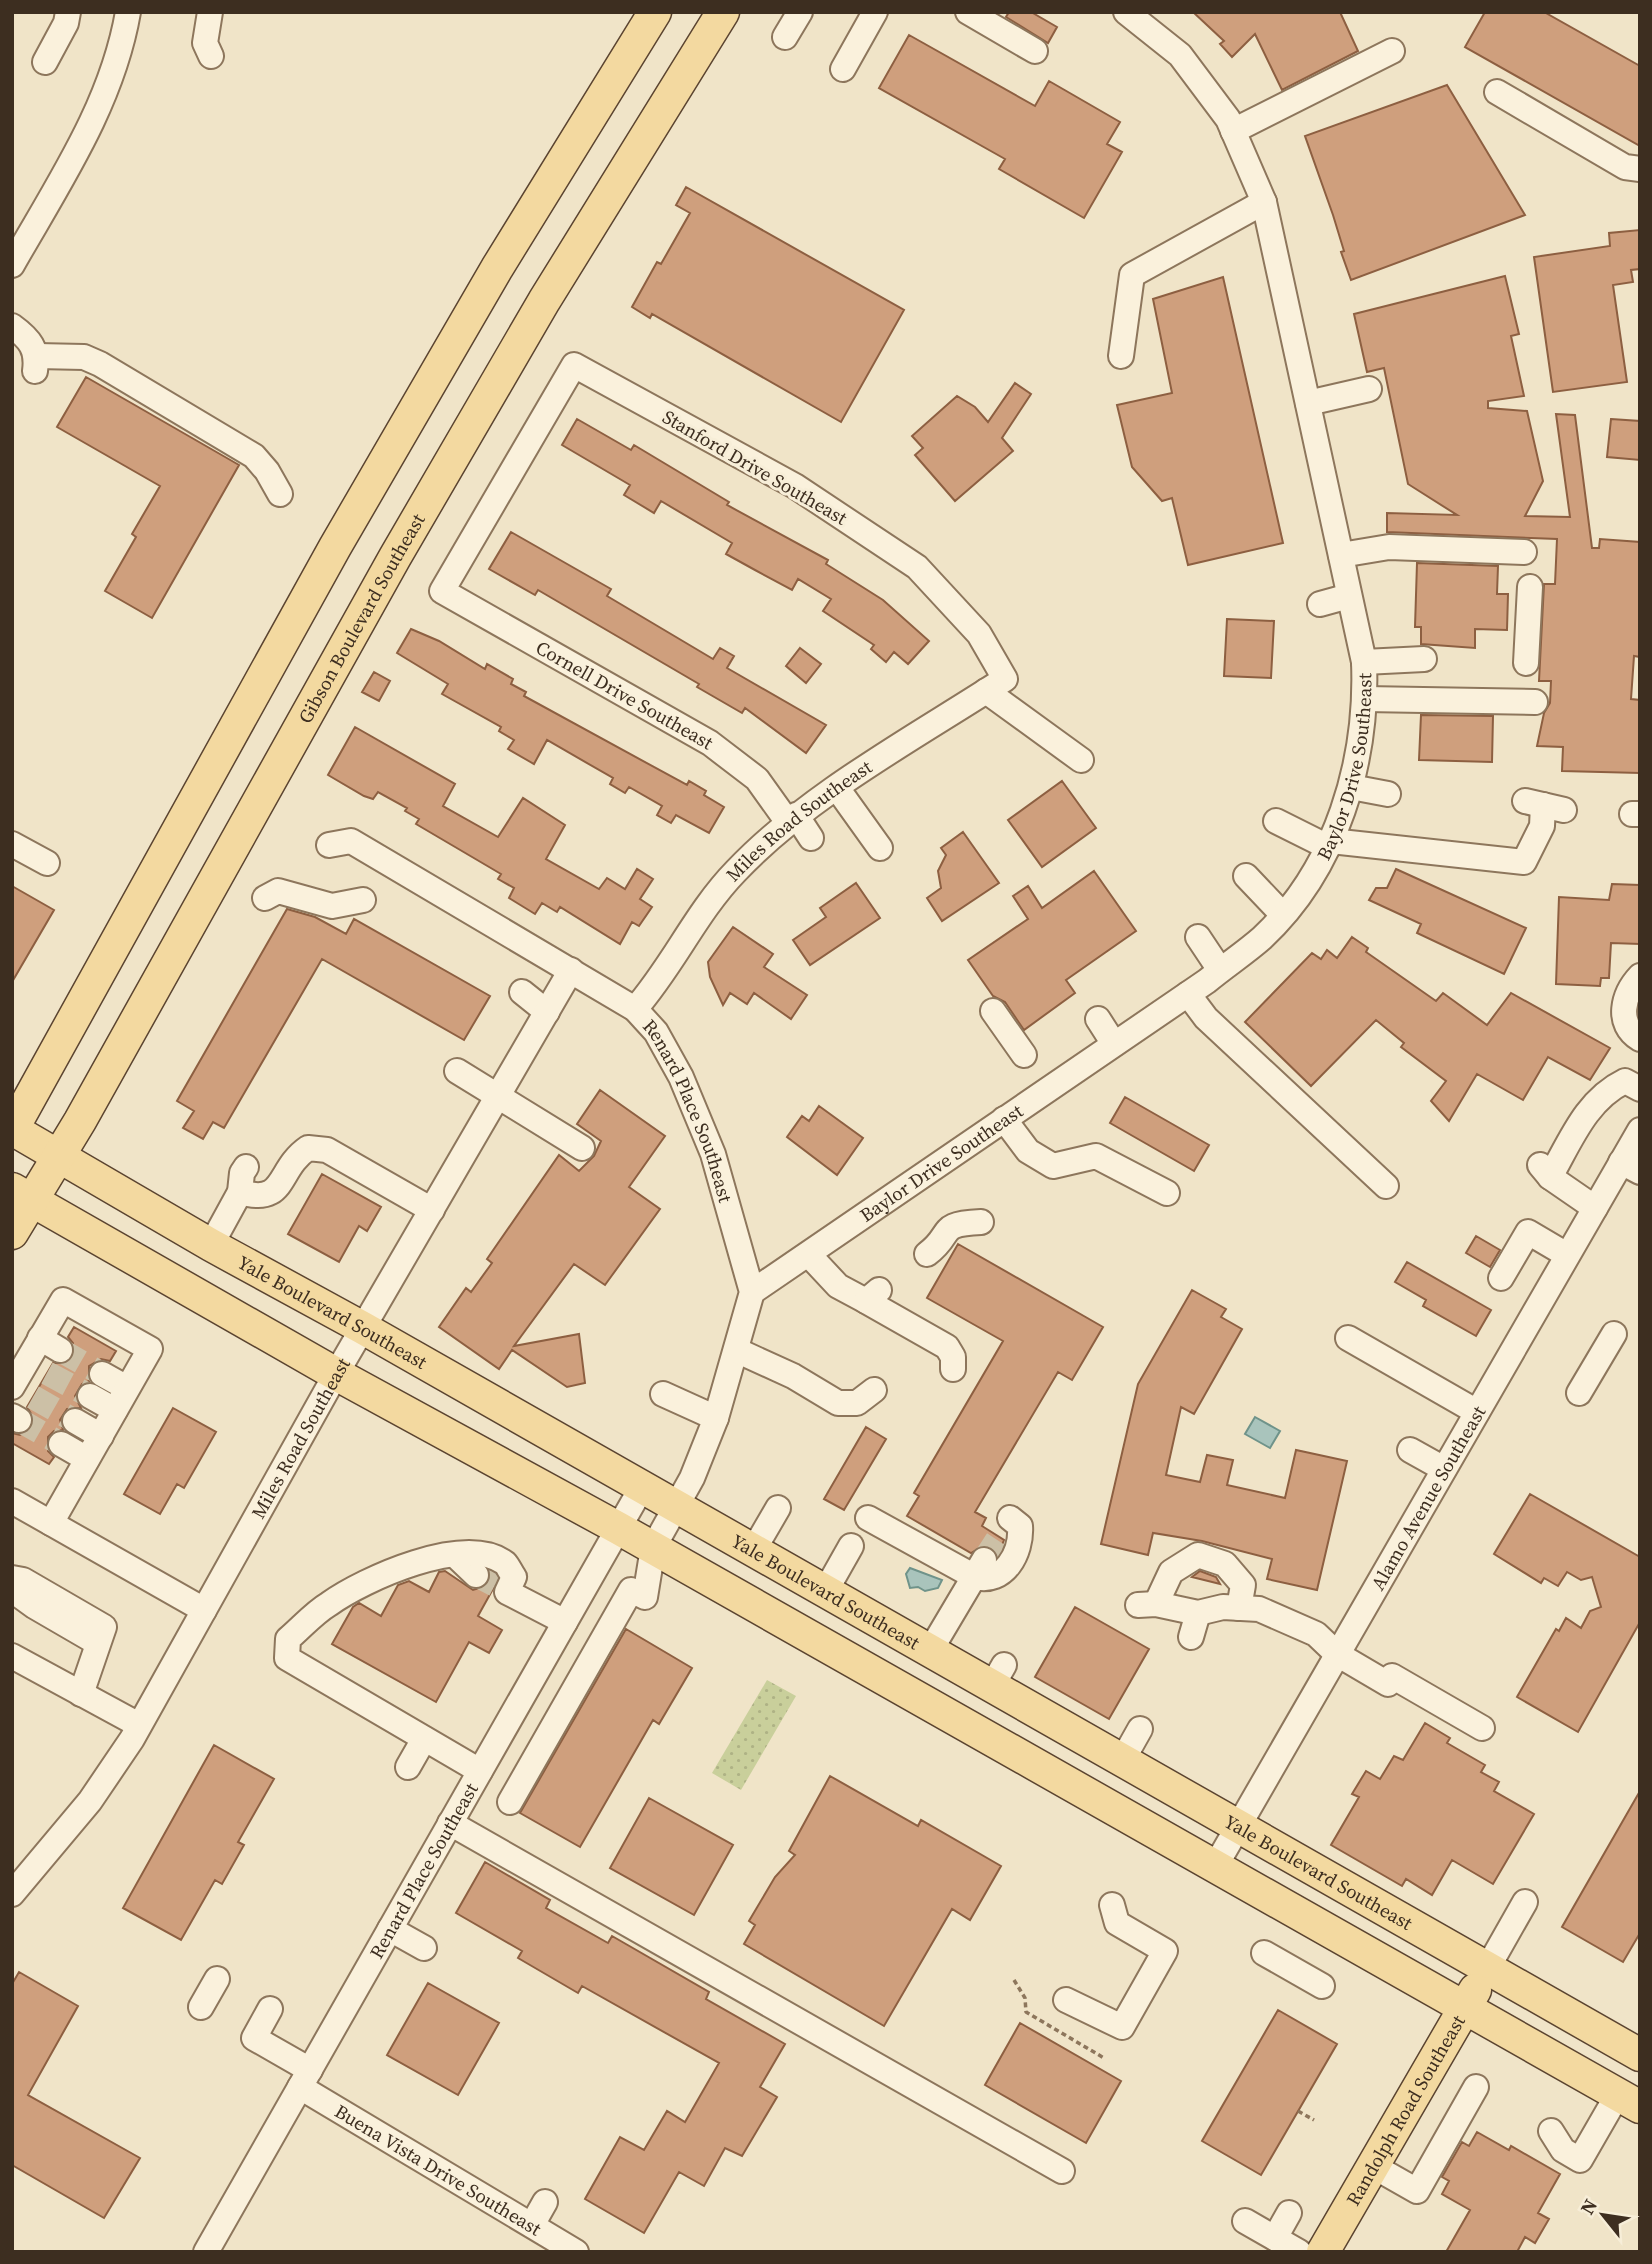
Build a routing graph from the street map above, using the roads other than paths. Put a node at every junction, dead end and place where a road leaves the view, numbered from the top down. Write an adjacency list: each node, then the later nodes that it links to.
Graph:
1 (68, 12): 14 (street)
2 (128, 12): 20 (street)
3 (210, 12): 13 (street)
4 (655, 12): 72 (main road)
5 (723, 12): 75 (main road, Gibson Boulevard Southeast)
6 (800, 12): 10 (street)
7 (875, 12): 15 (street)
8 (968, 12): 11 (street)
9 (1126, 12): 17 (street, Baylor Drive Southeast)
10 (785, 37)
11 (1035, 51)
12 (1392, 51): 17 (street)
13 (211, 56)
14 (45, 62)
15 (843, 69)
16 (1497, 92): 18 (street)
17 (1233, 131): 19 (street, Baylor Drive Southeast)
18 (1640, 169)
19 (1264, 202): 22 (street); 24 (street, Baylor Drive Southeast)
20 (12, 265)
21 (12, 326): 25 (street)
22 (1121, 356)
23 (1369, 389): 24 (street)
24 (1308, 403): 27 (street, Baylor Drive Southeast)
25 (280, 494)
26 (1524, 552): 27 (street)
27 (1341, 555): 30 (street, Baylor Drive Southeast)
28 (1530, 587): 34 (street)
29 (442, 591): 35 (street, Stanford Drive Southeast); 43 (street, Cornell Drive Southeast)
30 (1349, 596): 31 (street); 33 (street, Baylor Drive Southeast)
31 (1320, 604)
32 (1424, 659): 33 (street)
33 (1363, 662): 36 (street, Baylor Drive Southeast)
34 (1526, 663)
35 (996, 685): 38 (street); 40 (street, Miles Road Southeast)
36 (1365, 699): 37 (street); 39 (street, Baylor Drive Southeast)
37 (1535, 702)
38 (1081, 760)
39 (1351, 787): 41 (street); 47 (street, Baylor Drive Southeast)
40 (837, 788): 43 (street, Miles Road Southeast); 49 (street)
41 (1388, 794)
42 (1544, 805): 47 (street)
43 (792, 818): 45 (street, Cornell Drive Southeast); 61 (street, Miles Road Southeast)
44 (1276, 821): 47 (street)
45 (811, 838)
46 (12, 844): 50 (street)
47 (1329, 844): 54 (street, Baylor Drive Southeast)
48 (329, 845): 56 (street, Renard Place Southeast)
49 (880, 848)
50 (47, 863)
51 (1246, 876): 54 (street)
52 (265, 898): 53 (street)
53 (363, 900)
54 (1283, 915): 57 (street, Baylor Drive Southeast)
55 (1198, 937): 57 (street)
56 (571, 970): 61 (street, Renard Place Southeast); 62 (street, Miles Road Southeast)
57 (1220, 970): 60 (street, Baylor Drive Southeast)
58 (1640, 976): 65 (street)
59 (522, 992): 62 (street)
60 (1188, 993): 66 (street, Baylor Drive Southeast); 78 (street)
61 (635, 1009): 91 (street, Renard Place Southeast)
62 (547, 1012): 70 (street, Miles Road Southeast)
63 (993, 1012): 69 (street)
64 (1098, 1019): 66 (street)
65 (1640, 1039)
66 (1114, 1044): 69 (street, Baylor Drive Southeast)
67 (457, 1071): 70 (street)
68 (1640, 1088): 82 (street)
69 (1048, 1089): 71 (street, Baylor Drive Southeast)
70 (498, 1095): 74 (street); 83 (street, Miles Road Southeast)
71 (1004, 1119): 80 (street); 88 (street, Baylor Drive Southeast)
72 (12, 1130): 75 (main road, Yale Boulevard Southeast)
73 (1640, 1130): 77 (street, Alamo Avenue Southeast)
74 (582, 1148)
75 (59, 1157): 81 (main road, Gibson Boulevard Southeast); 86 (main road, Yale Boulevard Southeast)
76 (246, 1167): 79 (street)
77 (1631, 1167): 82 (street, Alamo Avenue Southeast)
78 (1386, 1186)
79 (240, 1192): 83 (street); 86 (street)
80 (1167, 1193)
81 (23, 1195): 85 (main road, Gibson Boulevard Southeast); 98 (main road)
82 (1595, 1208): 89 (street, Alamo Avenue Southeast)
83 (432, 1210): 92 (street, Miles Road Southeast)
84 (981, 1222): 87 (street)
85 (12, 1233)
86 (211, 1245): 92 (main road, Yale Boulevard Southeast)
87 (927, 1254)
88 (809, 1255): 91 (street, Baylor Drive Southeast); 96 (street)
89 (1567, 1255): 90 (street); 106 (street, Alamo Avenue Southeast)
90 (1501, 1278)
91 (752, 1292): 95 (street)
92 (363, 1328): 98 (street, Miles Road Southeast); 114 (main road, Yale Boulevard Southeast)
93 (1614, 1334): 102 (street)
94 (1348, 1338): 106 (street)
95 (736, 1350): 101 (street); 107 (street)
96 (953, 1369)
97 (102, 1374): 99 (street)
98 (336, 1374): 121 (main road); 132 (street, Miles Road Southeast)
99 (127, 1388): 100 (street); 105 (street)
100 (19, 1390)
101 (874, 1390)
102 (1579, 1393)
103 (663, 1394): 107 (street)
104 (90, 1395): 105 (street)
105 (115, 1410): 109 (street)
106 (1477, 1412): 113 (street, Alamo Avenue Southeast)
107 (716, 1418): 116 (street)
108 (75, 1421): 109 (street)
109 (101, 1436): 112 (street)
110 (61, 1444): 112 (street)
111 (1410, 1450): 113 (street)
112 (88, 1459): 120 (street)
113 (1444, 1469): 138 (street, Alamo Avenue Southeast)
114 (642, 1487): 116 (main road, Yale Boulevard Southeast); 121 (street, Renard Place Southeast)
115 (12, 1501): 120 (street)
116 (677, 1508): 123 (street); 124 (main road, Yale Boulevard Southeast)
117 (778, 1508): 124 (street)
118 (868, 1518): 126 (street)
119 (1008, 1521): 126 (street)
120 (51, 1523): 132 (street)
121 (618, 1528): 123 (main road); 134 (street, Renard Place Southeast)
122 (851, 1546): 130 (street)
123 (653, 1548): 148 (street); 151 (main road)
124 (753, 1551): 130 (main road, Yale Boulevard Southeast)
125 (456, 1556): 128 (street); 128 (street); 144 (street)
126 (979, 1568): 137 (street)
127 (12, 1578): 136 (street)
128 (493, 1584): 134 (street)
129 (12, 1590): 136 (street)
130 (825, 1592): 137 (main road, Yale Boulevard Southeast)
131 (1239, 1608): 133 (street); 133 (street); 138 (street)
132 (204, 1610): 141 (street, Miles Road Southeast)
133 (1198, 1613): 135 (street)
134 (565, 1622): 147 (street, Renard Place Southeast)
135 (1191, 1637)
136 (96, 1642): 140 (street)
137 (930, 1651): 145 (main road, Yale Boulevard Southeast)
138 (1337, 1654): 142 (street); 150 (street, Alamo Avenue Southeast)
139 (12, 1656): 140 (street)
140 (81, 1694): 141 (street)
141 (139, 1725): 152 (street, Miles Road Southeast)
142 (1482, 1728)
143 (1140, 1729): 145 (street)
144 (424, 1739): 146 (street); 147 (street)
145 (1122, 1761): 150 (main road, Yale Boulevard Southeast)
146 (408, 1767)
147 (480, 1771): 149 (street, Renard Place Southeast)
148 (510, 1802)
149 (450, 1823): 155 (street, Renard Place Southeast); 171 (street)
150 (1238, 1827): 151 (street, Alamo Avenue Southeast); 158 (main road, Yale Boulevard Southeast)
151 (1216, 1865): 163 (main road)
152 (12, 1894)
153 (1525, 1902): 158 (street)
154 (1112, 1905): 161 (street)
155 (390, 1929): 156 (street); 166 (street, Renard Place Southeast)
156 (424, 1948)
157 (1264, 1953): 160 (street)
158 (1487, 1969): 163 (main road, Randolph Road Southeast); 165 (main road, Yale Boulevard Southeast)
159 (217, 1979): 162 (street)
160 (1322, 1986)
161 (1066, 2000)
162 (201, 2007)
163 (1465, 2007): 168 (main road); 170 (main road, Randolph Road Southeast)
164 (270, 2009): 166 (street, Buena Vista Drive Southeast)
165 (1640, 2055)
166 (305, 2078): 175 (street, Buena Vista Drive Southeast); 177 (street, Renard Place Southeast)
167 (1476, 2088): 170 (street)
168 (1629, 2101): 169 (street)
169 (1551, 2131)
170 (1373, 2166): 180 (main road, Randolph Road Southeast)
171 (1062, 2171)
172 (545, 2202): 175 (street)
173 (1289, 2213): 176 (street)
174 (1245, 2221): 176 (street)
175 (532, 2225): 178 (street, Buena Vista Drive Southeast)
176 (1275, 2238): 179 (street)
177 (206, 2252)
178 (576, 2252)
179 (1299, 2252)
180 (1323, 2252)

